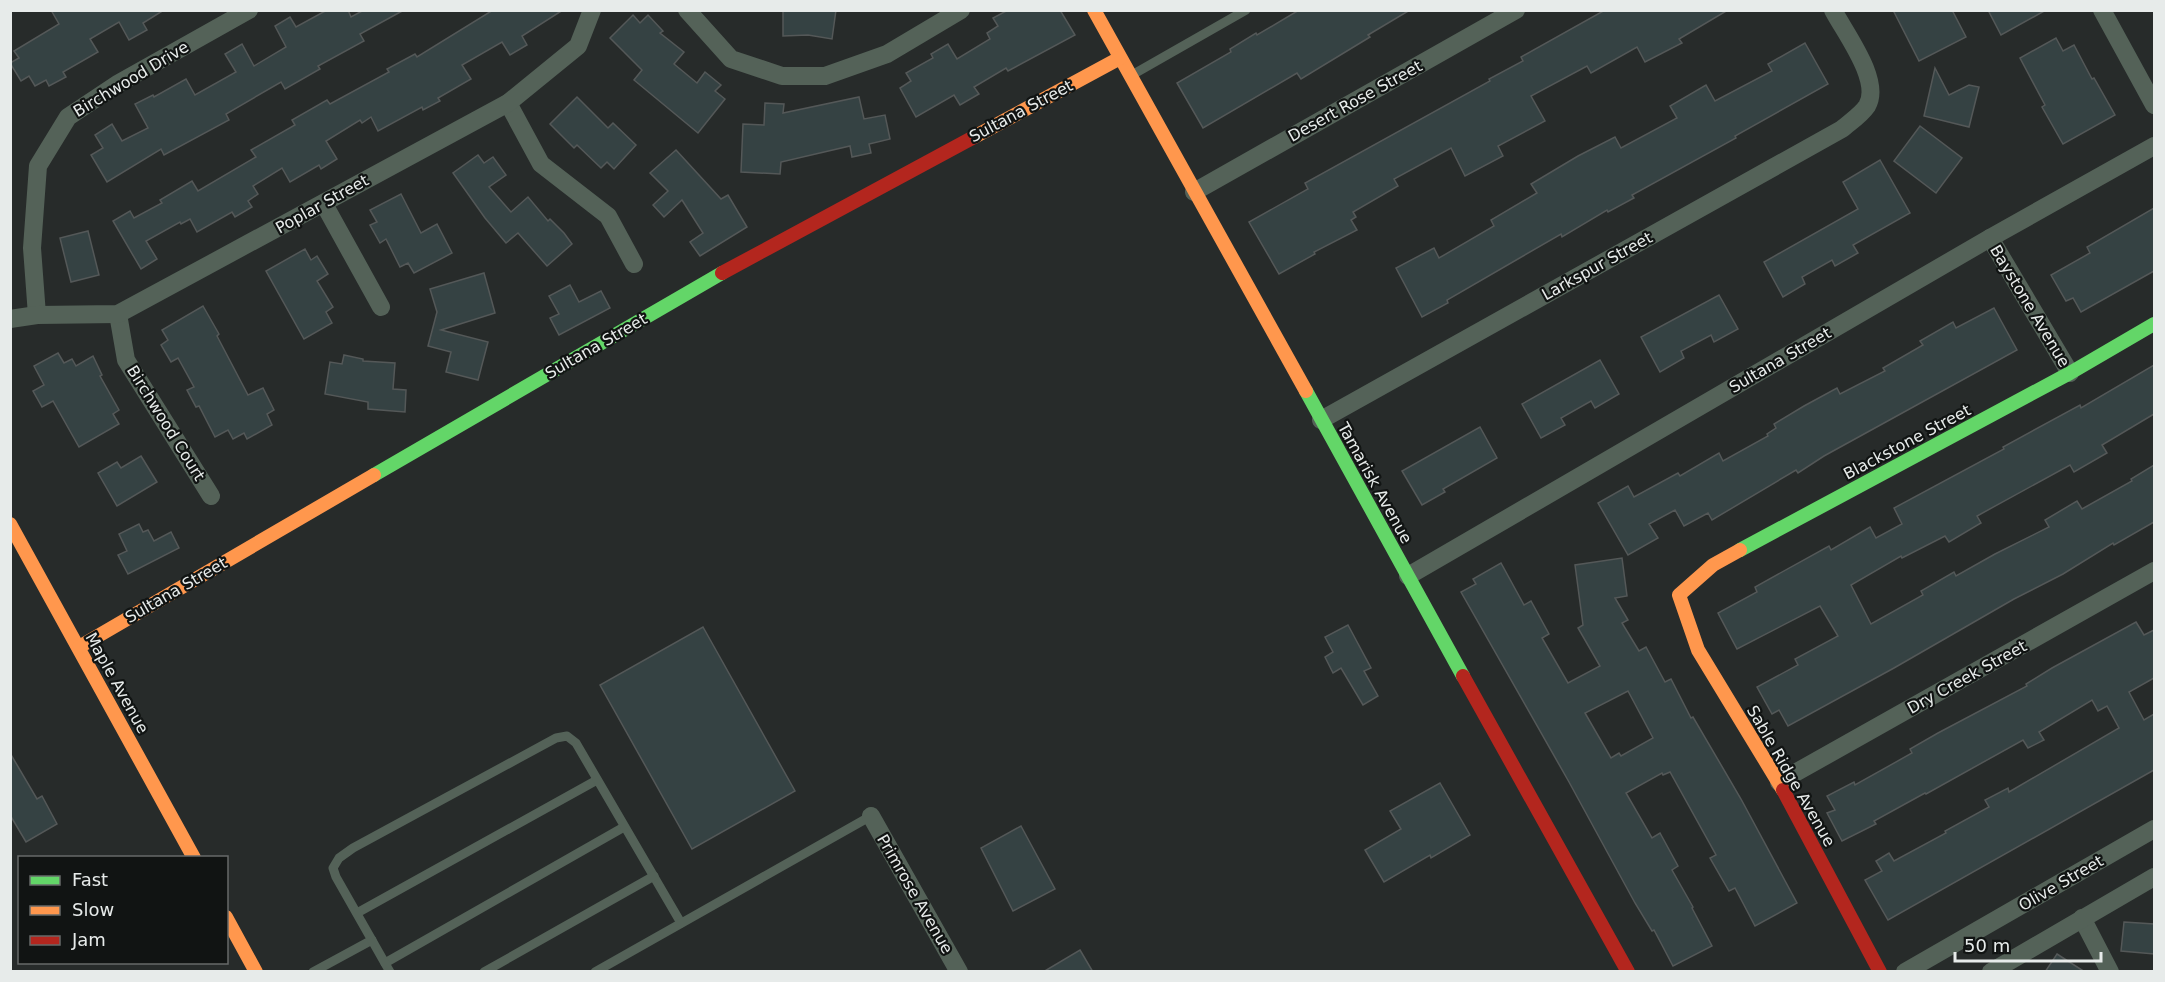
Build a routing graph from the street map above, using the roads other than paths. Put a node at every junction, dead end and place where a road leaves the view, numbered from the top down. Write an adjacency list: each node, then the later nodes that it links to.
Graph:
1 (249, 10): 21 (street, Birchwood Drive)
2 (592, 10): 12 (street, Poplar Street)
3 (687, 10): 4 (street)
4 (961, 10)
5 (1094, 10): 10 (street, Tamarisk Avenue)
6 (1246, 10): 11 (lane)
7 (1516, 10): 15 (street, Desert Rose Street)
8 (1833, 10): 25 (street, Larkspur Street)
9 (2102, 10): 13 (street)
10 (1120, 58): 11 (street, Tamarisk Avenue); 31 (street, Sultana Street)
11 (1130, 76): 15 (street, Tamarisk Avenue)
12 (508, 103): 16 (street, Poplar Street); 18 (street)
13 (2154, 105)
14 (2154, 146): 17 (street, Sultana Street)
15 (1194, 192): 25 (street, Tamarisk Avenue)
16 (324, 204): 19 (street); 20 (street, Poplar Street)
17 (1990, 238): 24 (street, Baystone Avenue); 29 (street, Sultana Street)
18 (634, 264)
19 (381, 307)
20 (118, 314): 21 (street, Poplar Street); 26 (street, Birchwood Court)
21 (37, 315): 22 (street, Poplar Street)
22 (10, 319)
23 (2154, 324): 24 (street, Blackstone Street)
24 (2070, 373): 30 (street, Blackstone Street)
25 (1321, 420): 29 (street, Tamarisk Avenue)
26 (211, 496)
27 (10, 524): 31 (street, Maple Avenue)
28 (2154, 571): 33 (street, Dry Creek Street)
29 (1408, 576): 51 (street, Tamarisk Avenue)
30 (1679, 595): 33 (street, Sable Ridge Avenue)
31 (79, 647): 37 (street, Maple Avenue)
32 (597, 780): 35 (lane); 40 (lane); 40 (lane)
33 (1779, 782): 52 (street, Sable Ridge Avenue)
34 (871, 816): 43 (lane); 50 (street, Primrose Avenue)
35 (624, 826): 38 (lane); 45 (lane)
36 (2154, 830): 53 (street, Olive Street)
37 (193, 856)
38 (654, 876): 43 (lane); 48 (lane)
39 (2154, 877): 41 (street)
40 (357, 913): 44 (lane)
41 (2082, 918): 54 (street); 55 (street)
42 (228, 921): 46 (street)
43 (681, 923): 49 (lane)
44 (372, 940): 45 (lane); 47 (lane)
45 (387, 967)
46 (256, 972)
47 (313, 972)
48 (484, 972)
49 (595, 972)
50 (959, 972)
51 (1628, 972)
52 (1880, 972)
53 (1905, 972)
54 (1991, 972)
55 (2110, 972)

